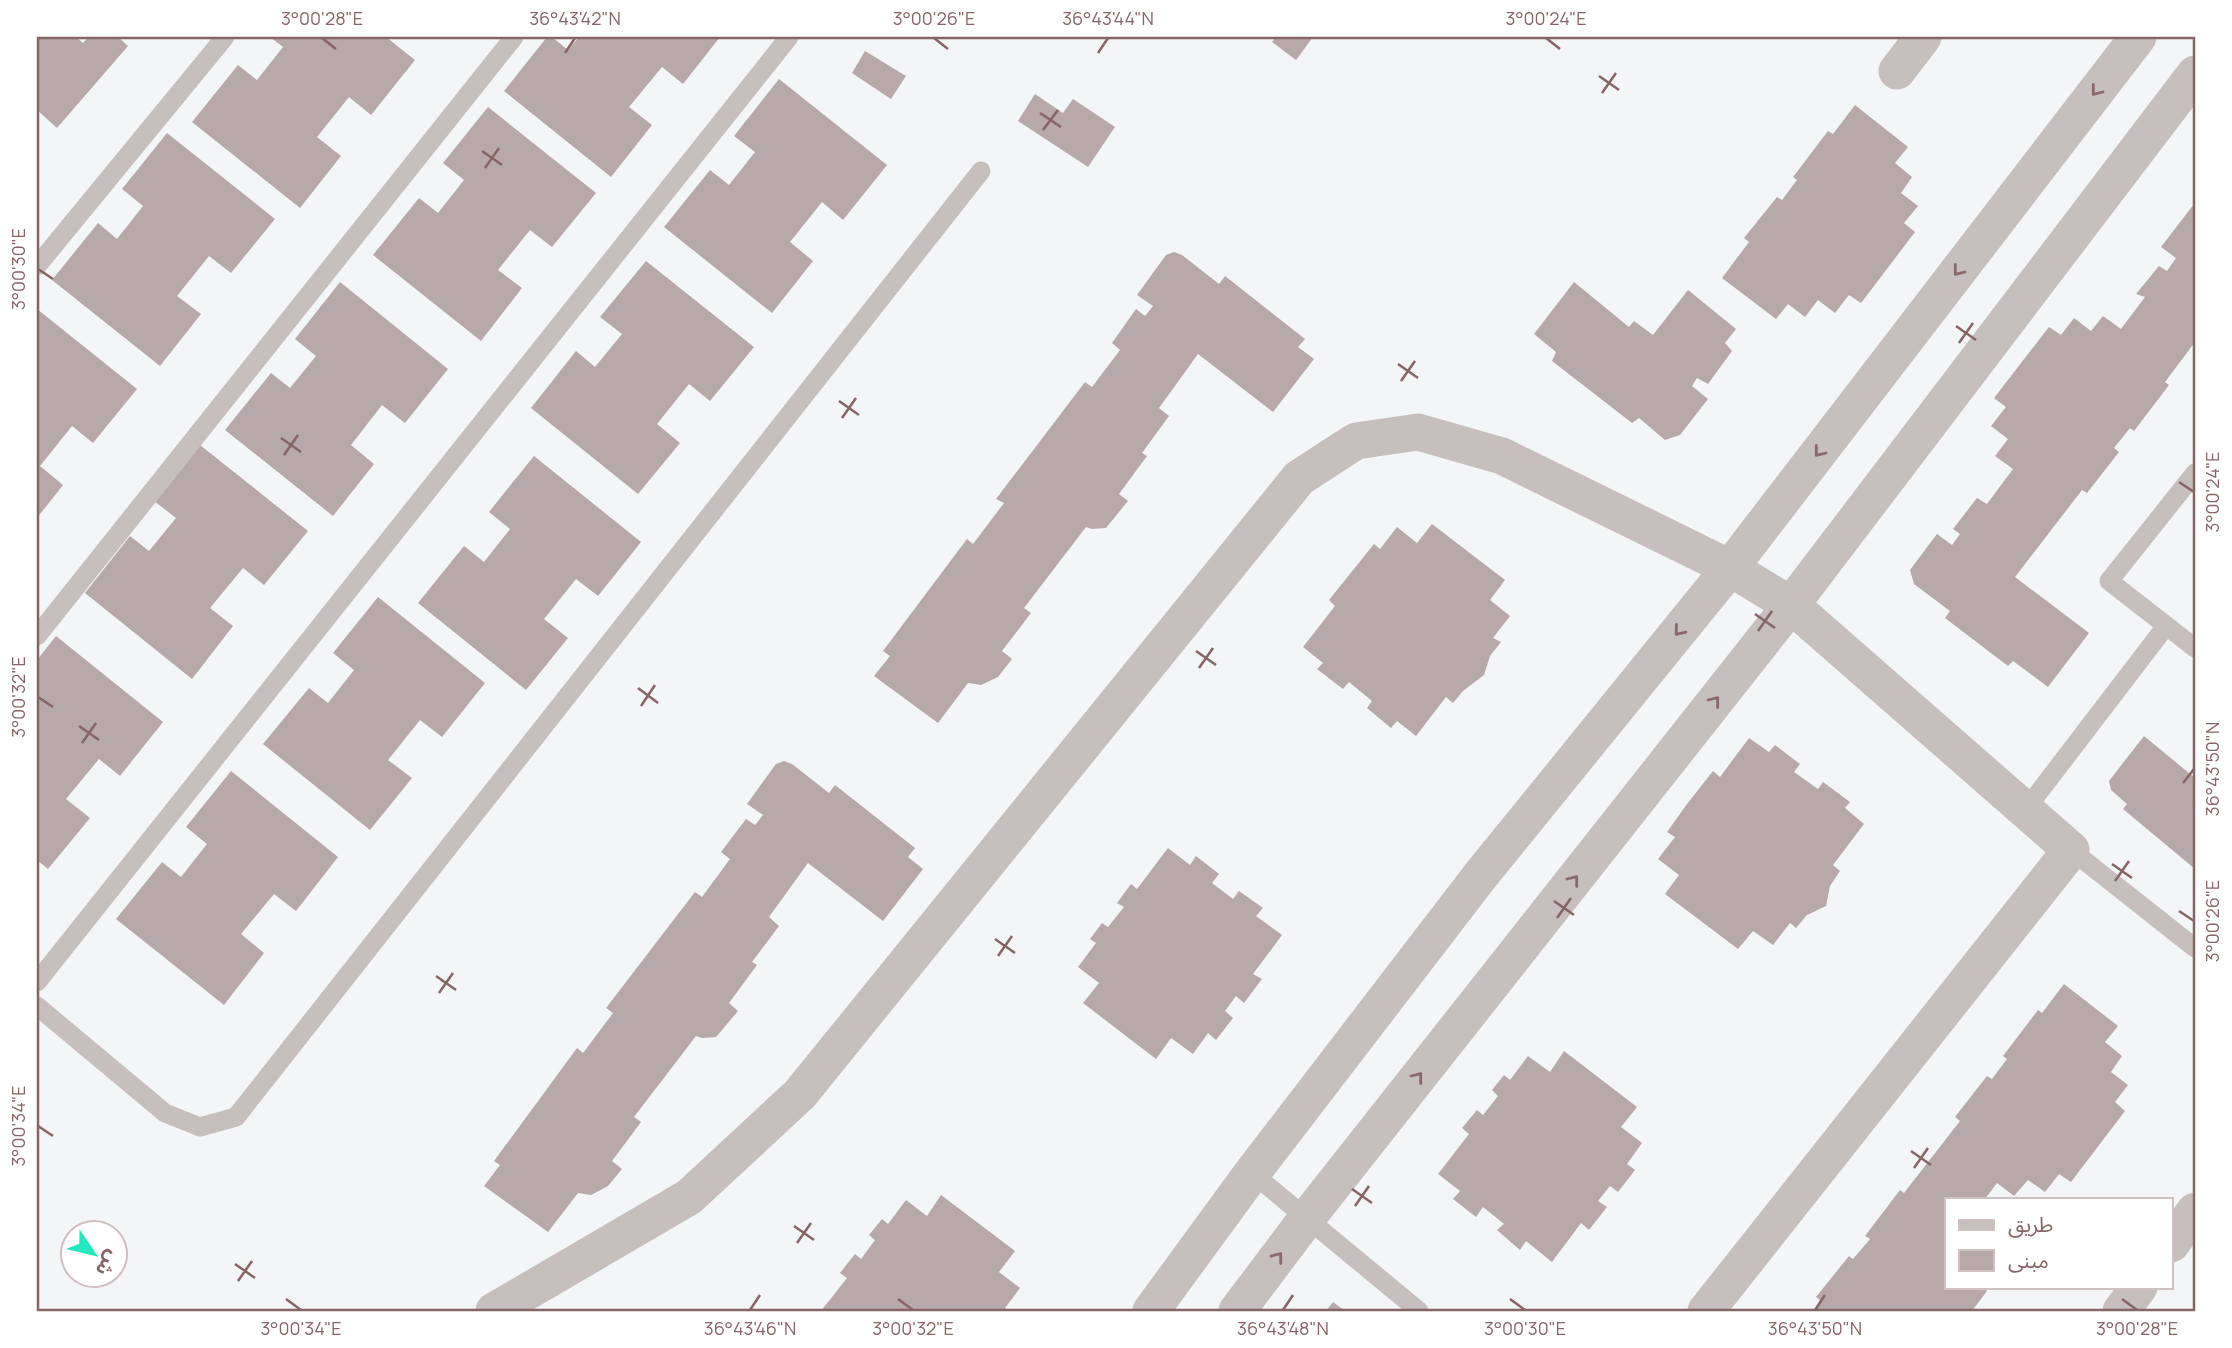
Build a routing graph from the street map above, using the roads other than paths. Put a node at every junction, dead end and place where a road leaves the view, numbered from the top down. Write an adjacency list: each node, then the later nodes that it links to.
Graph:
1 (225, 37): 9 (lane)
2 (514, 37): 14 (lane)
3 (789, 37): 19 (lane)
4 (1923, 37): 6 (street)
5 (2138, 37): 11 (street, one-way to 11)
6 (1897, 71)
7 (2195, 74): 12 (street)
8 (981, 171): 20 (lane)
9 (37, 266)
10 (2195, 473): 13 (lane)
11 (1730, 568): 12 (street); 21 (street, one-way to 21); 26 (street)
12 (1791, 605): 16 (street); 23 (street, one-way to 12)
13 (2166, 626): 15 (lane); 16 (lane)
14 (37, 636)
15 (2195, 648)
16 (2026, 809): 17 (street)
17 (2071, 850): 18 (lane); 30 (street)
18 (2195, 948)
19 (37, 982)
20 (37, 1006)
21 (1252, 1173): 23 (lane); 27 (street)
22 (2195, 1211): 24 (street)
23 (1307, 1218): 28 (street, one-way to 23); 29 (lane)
24 (2172, 1243)
25 (2138, 1288): 31 (street)
26 (494, 1311)
27 (1151, 1311)
28 (1237, 1311)
29 (1419, 1311)
30 (1706, 1311)
31 (2121, 1311)

